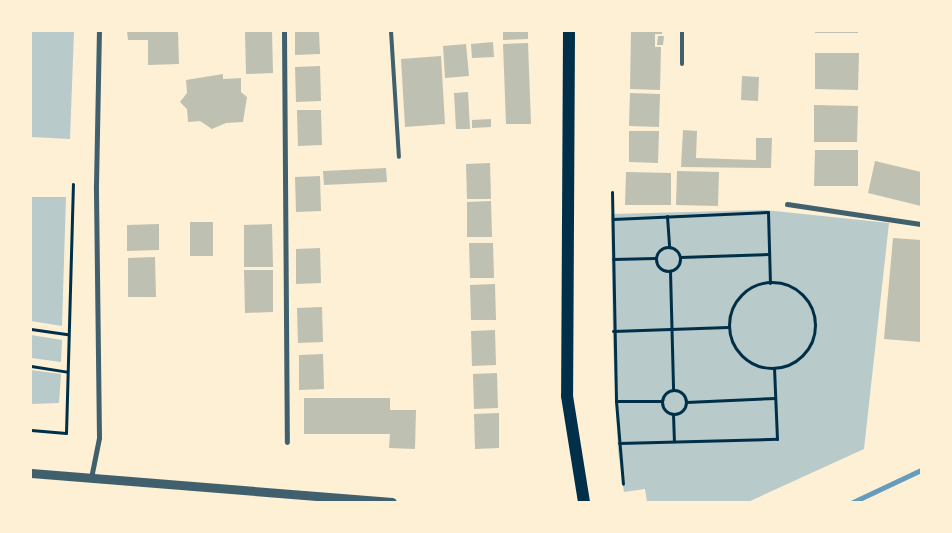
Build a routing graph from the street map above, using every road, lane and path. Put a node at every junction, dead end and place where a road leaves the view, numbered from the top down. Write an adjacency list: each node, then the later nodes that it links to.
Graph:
1 (99, 31): 40 (street)
2 (284, 31): 37 (street)
3 (391, 31): 7 (lane)
4 (569, 31): 43 (main road)
5 (682, 31): 6 (lane)
6 (682, 64)
7 (399, 157)
8 (73, 184): 25 (path)
9 (612, 192): 12 (path)
10 (787, 204): 13 (street)
11 (667, 216): 12 (path); 14 (path); 15 (path)
12 (613, 219): 18 (path)
13 (921, 224)
14 (669, 246): 16 (path); 17 (path)
15 (769, 254): 16 (path); 20 (path)
16 (680, 257): 19 (path)
17 (655, 258): 18 (path); 19 (path)
18 (613, 259): 24 (path)
19 (670, 271): 23 (path)
20 (770, 283): 21 (path); 27 (path)
21 (728, 327): 23 (path); 27 (path)
22 (31, 329): 25 (path)
23 (671, 329): 24 (path); 29 (path)
24 (613, 331): 31 (path)
25 (68, 334): 28 (path)
26 (31, 366): 28 (path)
27 (774, 368): 30 (path)
28 (67, 372): 35 (path)
29 (673, 389): 32 (path); 33 (path)
30 (775, 398): 33 (path); 36 (path)
31 (616, 401): 32 (path); 38 (path)
32 (661, 401): 34 (path)
33 (686, 402): 34 (path)
34 (673, 414): 36 (path)
35 (31, 430)
36 (674, 441): 38 (path)
37 (287, 442)
38 (619, 443): 41 (path)
39 (31, 473): 40 (street)
40 (91, 479): 42 (street)
41 (623, 484)
42 (392, 502)
43 (584, 502)

